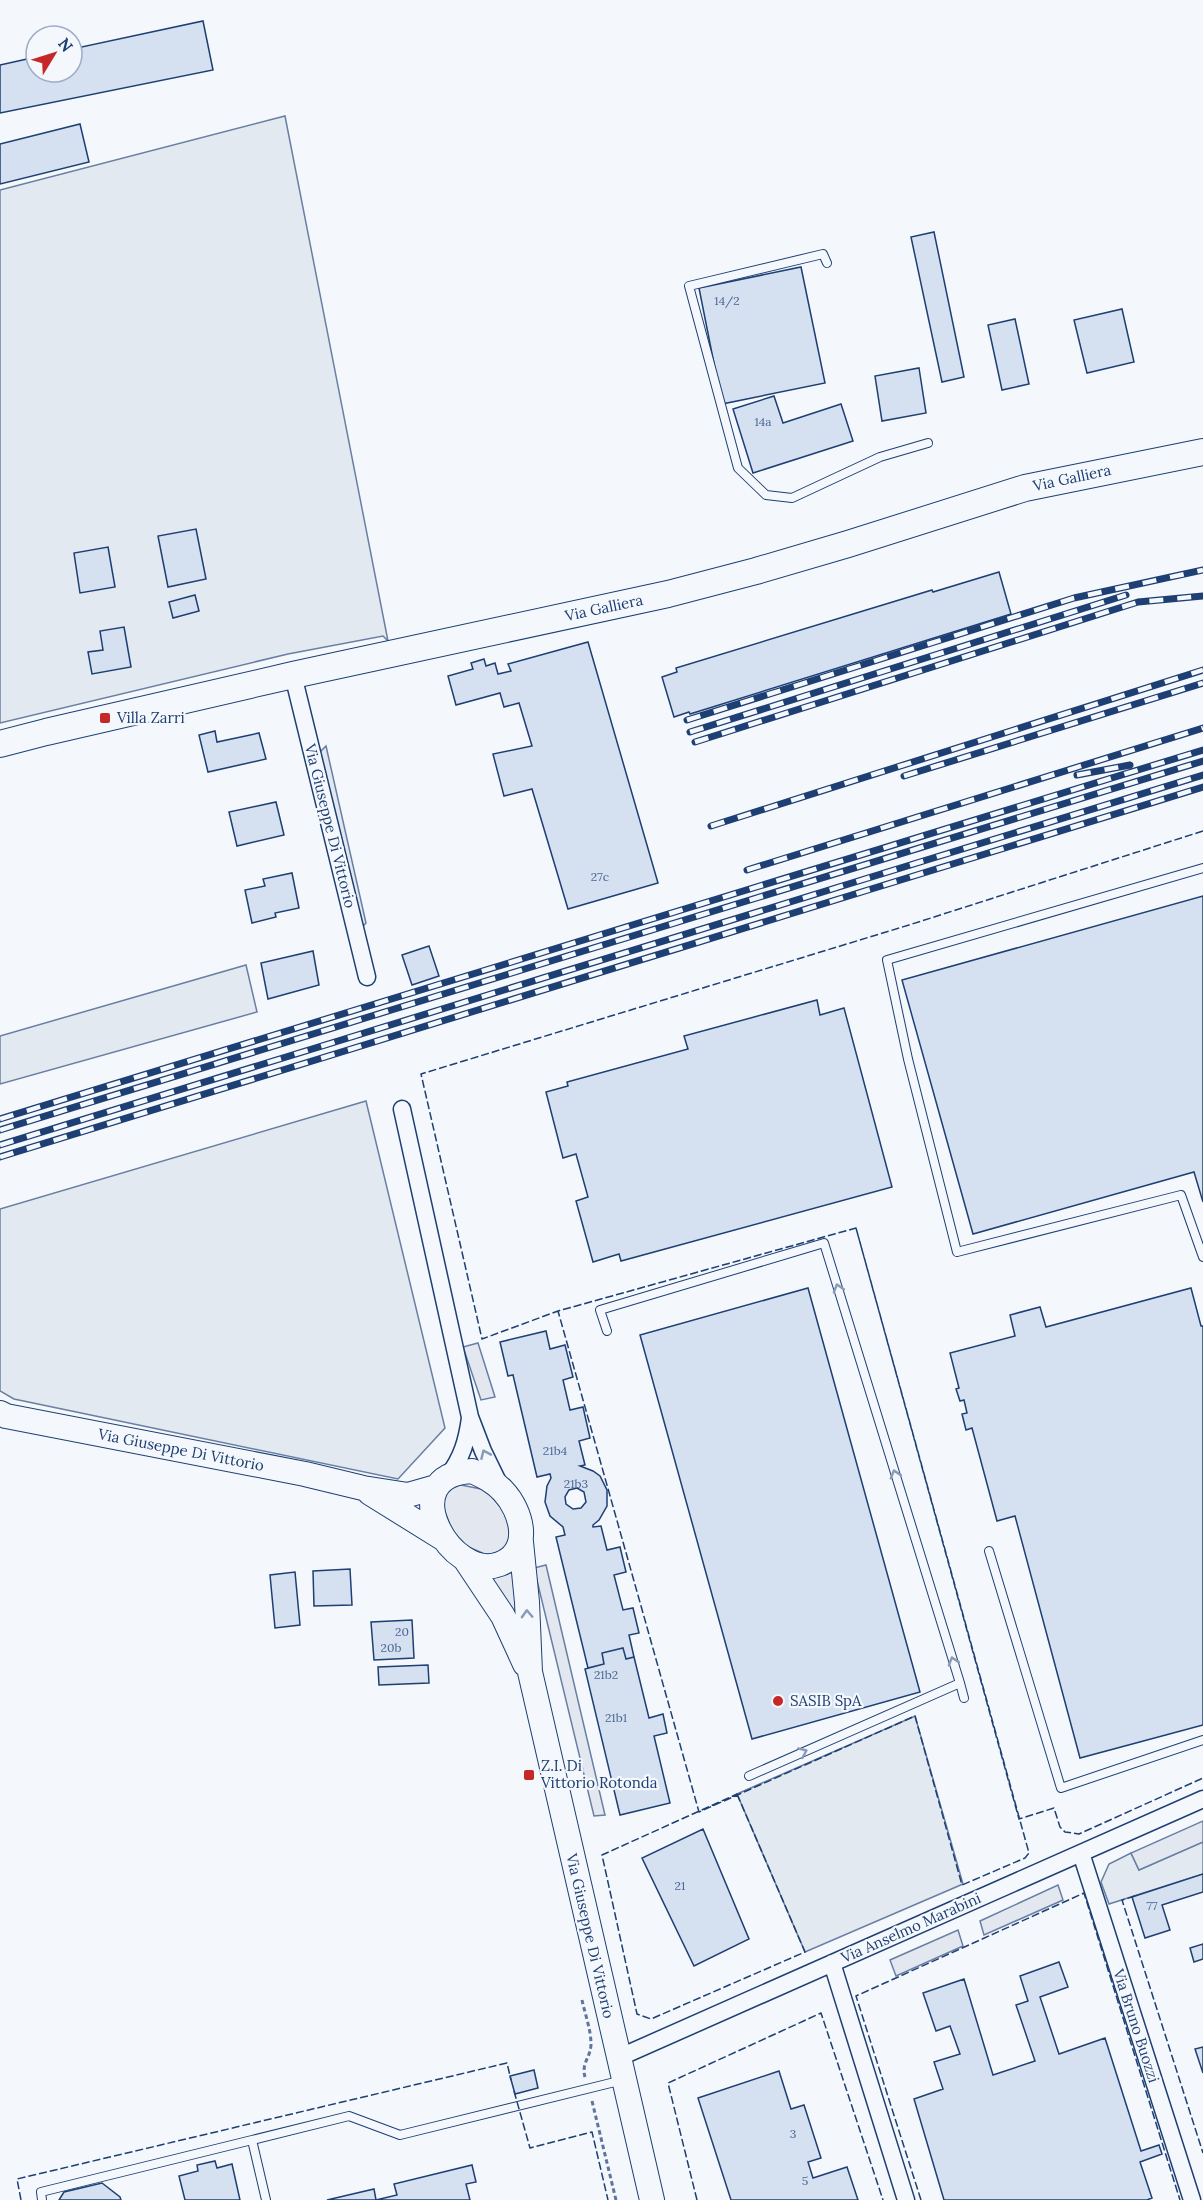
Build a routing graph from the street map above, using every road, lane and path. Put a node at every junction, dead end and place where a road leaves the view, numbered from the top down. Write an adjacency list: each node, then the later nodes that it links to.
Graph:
1 (827, 263): 2 (lane)
2 (928, 443)
3 (1203, 452): 4 (main road, Via Galliera)
4 (293, 675): 5 (main road, Via Galliera); 7 (street, Via Giuseppe Di Vittorio)
5 (0, 744)
6 (1203, 868): 9 (lane)
7 (367, 977)
8 (402, 1109): 12 (street, Via Giuseppe Di Vittorio)
9 (1203, 1257)
10 (607, 1331): 21 (lane, one-way to 10)
11 (0, 1413): 14 (street, Via Giuseppe Di Vittorio)
12 (470, 1417): 13 (street, Via Giuseppe Di Vittorio); 15 (street, Via Giuseppe Di Vittorio, one-way to 12)
13 (442, 1481): 14 (street, Via Giuseppe Di Vittorio); 15 (street, Via Giuseppe Di Vittorio); 16 (street, Via Giuseppe Di Vittorio)
14 (363, 1488): 16 (street, Via Giuseppe Di Vittorio)
15 (502, 1489): 17 (street, Via Giuseppe Di Vittorio)
16 (444, 1539): 19 (street, Via Giuseppe Di Vittorio)
17 (521, 1542): 19 (street); 20 (street, Via Giuseppe Di Vittorio, one-way to 17)
18 (989, 1551): 23 (lane)
19 (465, 1559): 20 (street, Via Giuseppe Di Vittorio)
20 (530, 1672): 29 (street, Via Giuseppe Di Vittorio)
21 (960, 1683): 22 (lane); 24 (lane, one-way to 21)
22 (964, 1698)
23 (1203, 1740)
24 (749, 1776)
25 (1203, 1799): 26 (street, Via Anselmo Marabini)
26 (1081, 1853): 27 (street, Via Anselmo Marabini); 37 (street, Via Bruno Buozzi)
27 (832, 1964): 29 (street, Via Anselmo Marabini); 36 (street)
28 (581, 1994): 30 (path)
29 (621, 2069): 30 (lane); 35 (street, Via Giuseppe Di Vittorio)
30 (589, 2089): 31 (lane); 34 (path)
31 (252, 2140): 32 (lane); 33 (lane)
32 (42, 2200)
33 (266, 2200)
34 (616, 2200)
35 (652, 2200)
36 (906, 2200)
37 (1192, 2200)

